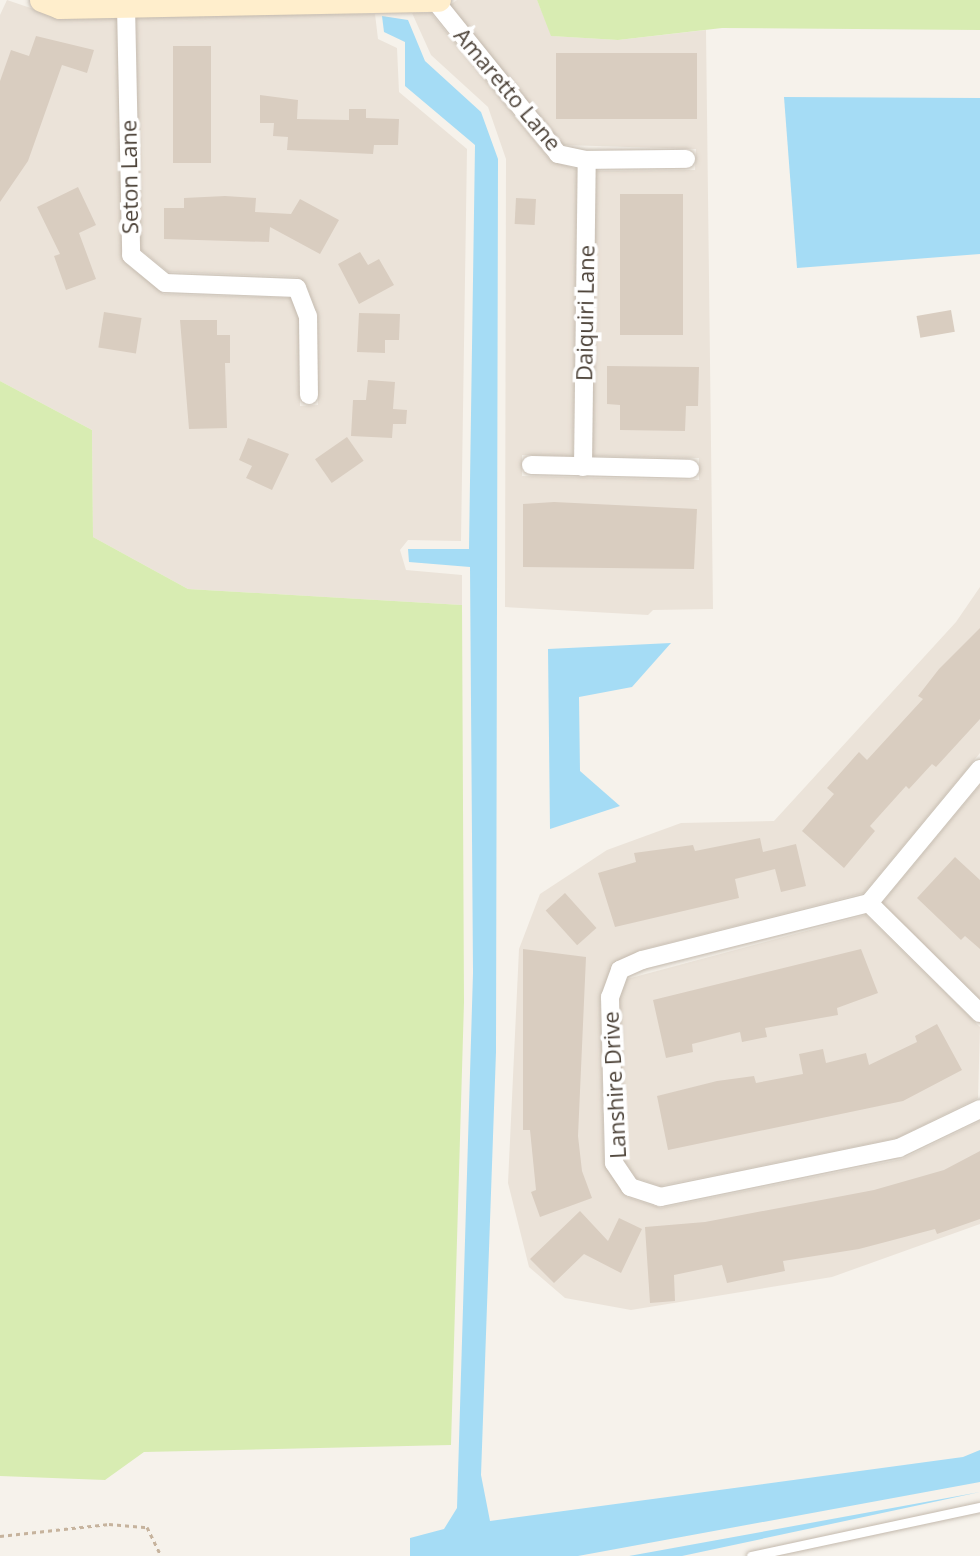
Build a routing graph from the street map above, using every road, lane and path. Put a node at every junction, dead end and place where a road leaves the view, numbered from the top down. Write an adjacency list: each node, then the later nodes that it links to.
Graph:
1 (42, 0): 4 (street)
2 (437, 1): 3 (street); 6 (street, Amaretto Lane)
3 (243, 3): 4 (street)
4 (126, 6): 7 (street, Seton Lane)
5 (686, 159): 6 (street, Amaretto Lane)
6 (587, 160): 9 (street, Daiquiri Lane)
7 (309, 395)
8 (531, 465): 9 (street)
9 (583, 467): 10 (street)
10 (690, 469)
11 (980, 769): 12 (street)
12 (869, 903): 13 (street); 14 (street, Lanshire Drive)
13 (980, 1013)
14 (980, 1109)
15 (980, 1507): 18 (lane)
16 (0, 1536): 17 (path)
17 (161, 1556)
18 (751, 1556)

